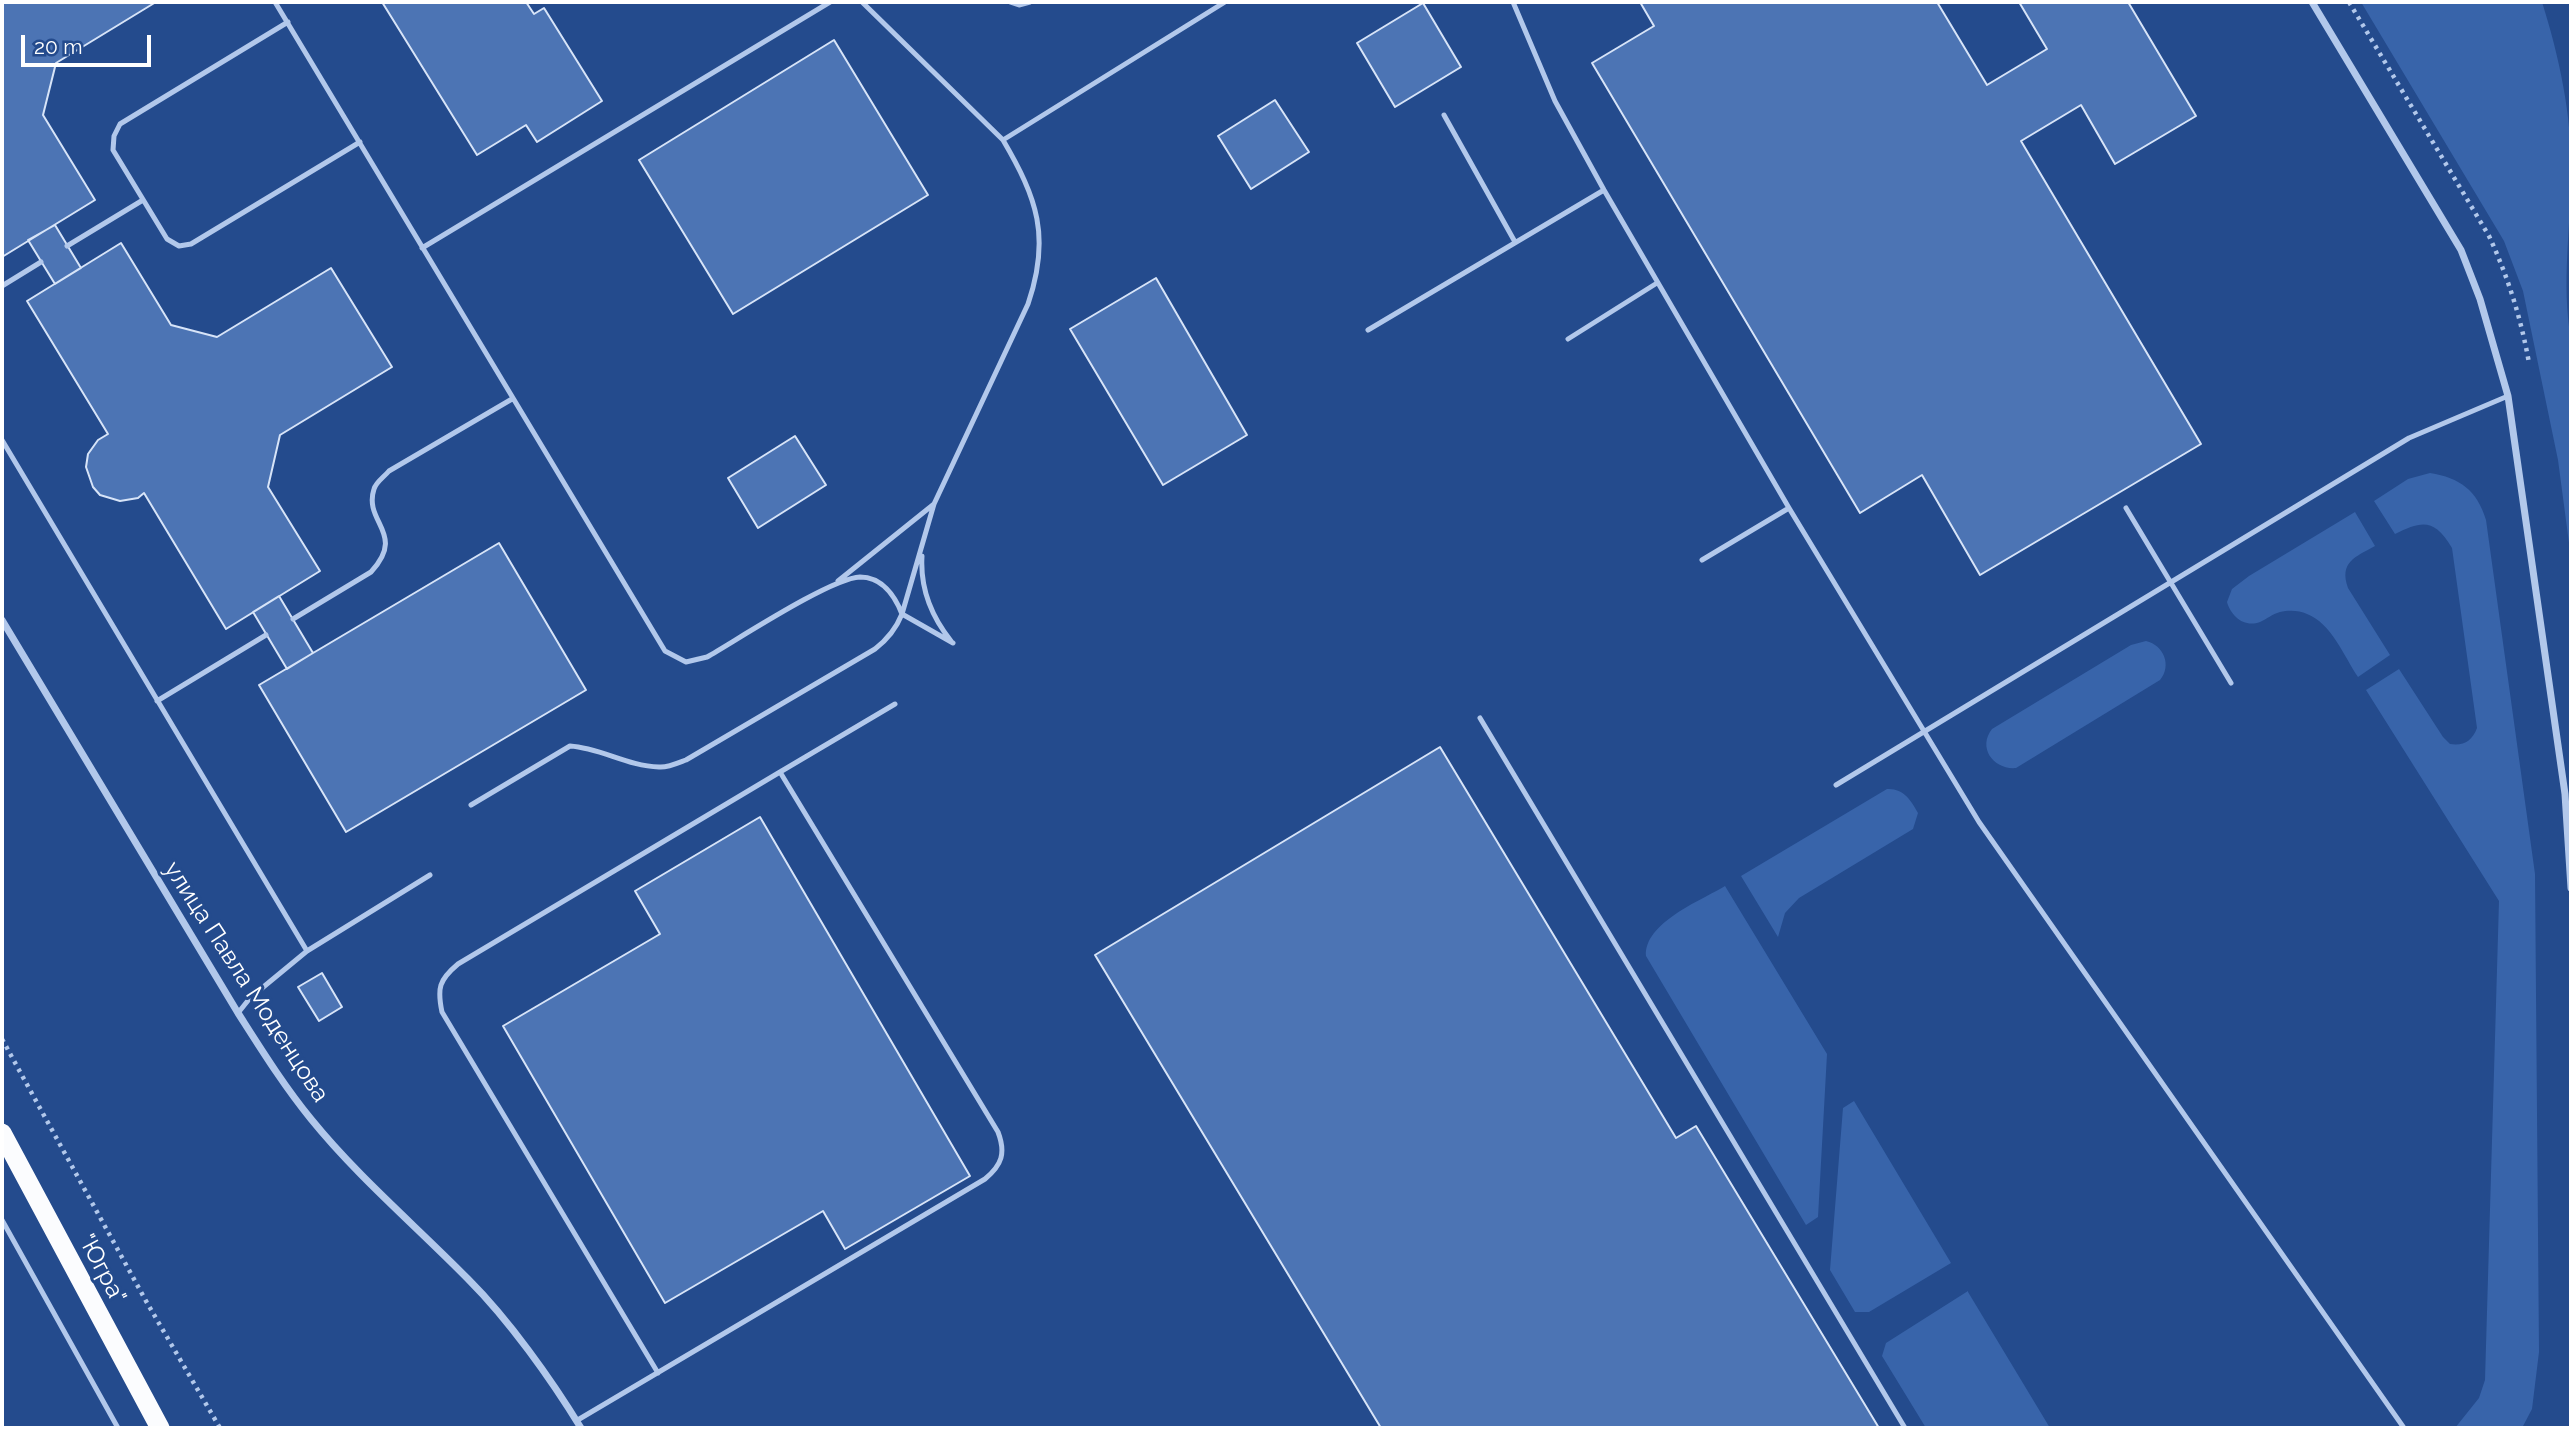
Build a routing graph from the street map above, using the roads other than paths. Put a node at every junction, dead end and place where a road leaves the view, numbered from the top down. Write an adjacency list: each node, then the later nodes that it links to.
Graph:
1 (275, 2): 9 (lane)
2 (830, 2): 17 (lane)
3 (862, 2): 11 (lane)
4 (1010, 2): 5 (lane)
5 (1030, 2)
6 (1225, 2): 11 (lane)
7 (1513, 2): 13 (lane)
8 (2312, 2): 23 (street)
9 (288, 22): 12 (lane); 14 (lane)
10 (1444, 115): 15 (lane)
11 (1003, 139): 26 (lane)
12 (360, 142): 14 (lane); 17 (lane)
13 (1604, 191): 15 (lane); 19 (lane)
14 (143, 200): 16 (lane)
15 (1515, 242): 21 (lane)
16 (67, 246)
17 (422, 248): 24 (lane)
18 (41, 262): 20 (lane)
19 (1657, 283): 22 (lane); 27 (lane)
20 (2, 286)
21 (1368, 330)
22 (1569, 339)
23 (2508, 396): 32 (lane); 46 (street)
24 (512, 398): 31 (lane); 34 (lane)
25 (2, 440): 38 (lane)
26 (934, 504): 29 (lane); 31 (lane)
27 (1789, 508): 30 (lane); 41 (lane)
28 (2126, 508): 32 (lane)
29 (922, 546): 33 (lane); 33 (lane)
30 (1702, 560)
31 (836, 583): 33 (lane)
32 (2171, 583): 37 (lane); 41 (lane)
33 (902, 614): 44 (lane)
34 (293, 619)
35 (2, 620): 48 (street, улица Павла Моденцова)
36 (267, 635): 38 (lane)
37 (2231, 683)
38 (157, 701): 47 (lane)
39 (895, 704): 42 (lane)
40 (1480, 718): 55 (lane)
41 (1924, 731): 43 (lane); 56 (lane)
42 (780, 772): 51 (lane); 51 (lane)
43 (1836, 785)
44 (471, 806)
45 (430, 875): 47 (lane)
46 (2571, 888)
47 (307, 951): 48 (lane)
48 (238, 1013): 52 (street, улица Павла Моденцова)
49 (2, 1133): 54 (highway, "Югра")
50 (2, 1220): 53 (lane)
51 (658, 1373): 52 (lane)
52 (579, 1424)
53 (118, 1428)
54 (160, 1428)
55 (1905, 1428)
56 (2404, 1428)

